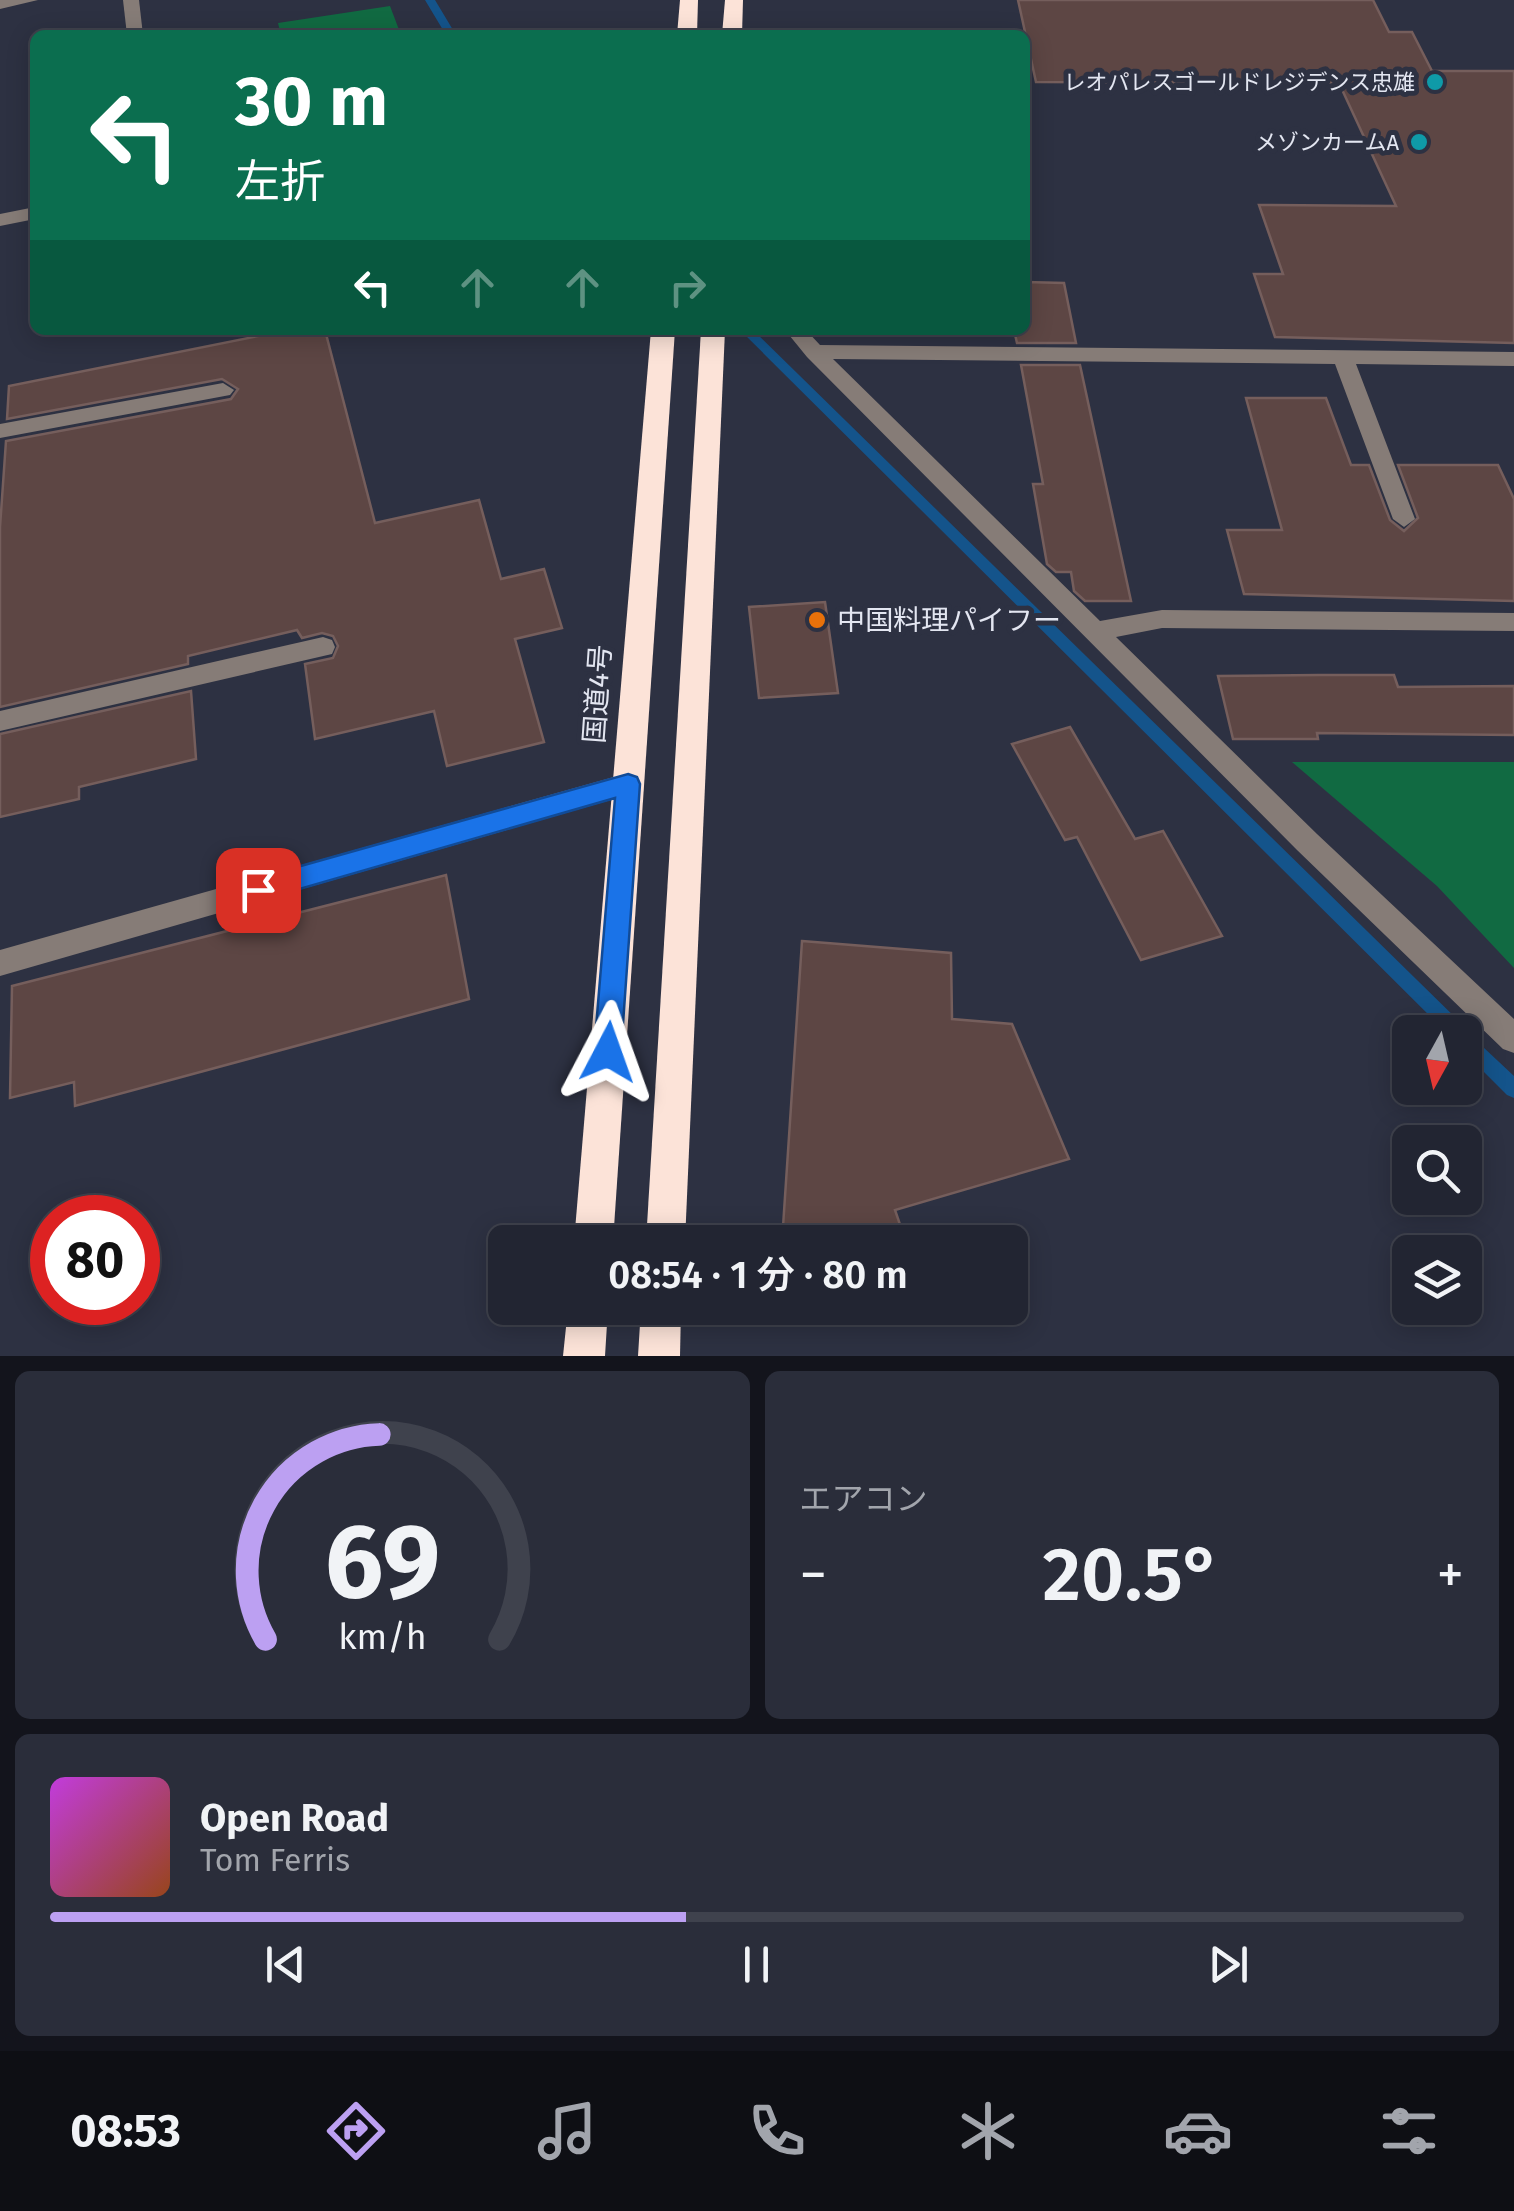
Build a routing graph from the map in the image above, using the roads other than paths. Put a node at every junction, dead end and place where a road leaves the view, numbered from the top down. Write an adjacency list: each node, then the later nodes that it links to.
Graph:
1 (30, 0): 5 (street)
2 (132, 0): 6 (street)
3 (689, 0): 7 (highway)
4 (734, 0): 8 (highway)
5 (0, 4)
6 (135, 30)
7 (687, 30)
8 (732, 30)
9 (30, 214): 10 (street)
10 (0, 220)
11 (662, 335): 24 (highway, 国道4号)
12 (713, 335): 28 (highway)
13 (799, 335): 14 (street)
14 (814, 352): 15 (street); 21 (street)
15 (1343, 357): 16 (street); 19 (street)
16 (1514, 359)
17 (223, 390): 18 (street)
18 (0, 431)
19 (1404, 519)
20 (1514, 622): 21 (street)
21 (1095, 631): 26 (street)
22 (323, 647): 23 (street)
23 (0, 721)
24 (628, 784): 25 (street); 27 (highway, 国道4号)
25 (0, 963)
26 (1514, 1039)
27 (594, 1225)
28 (666, 1225)
29 (587, 1325): 31 (highway)
30 (660, 1325): 32 (highway)
31 (584, 1356)
32 (659, 1356)

